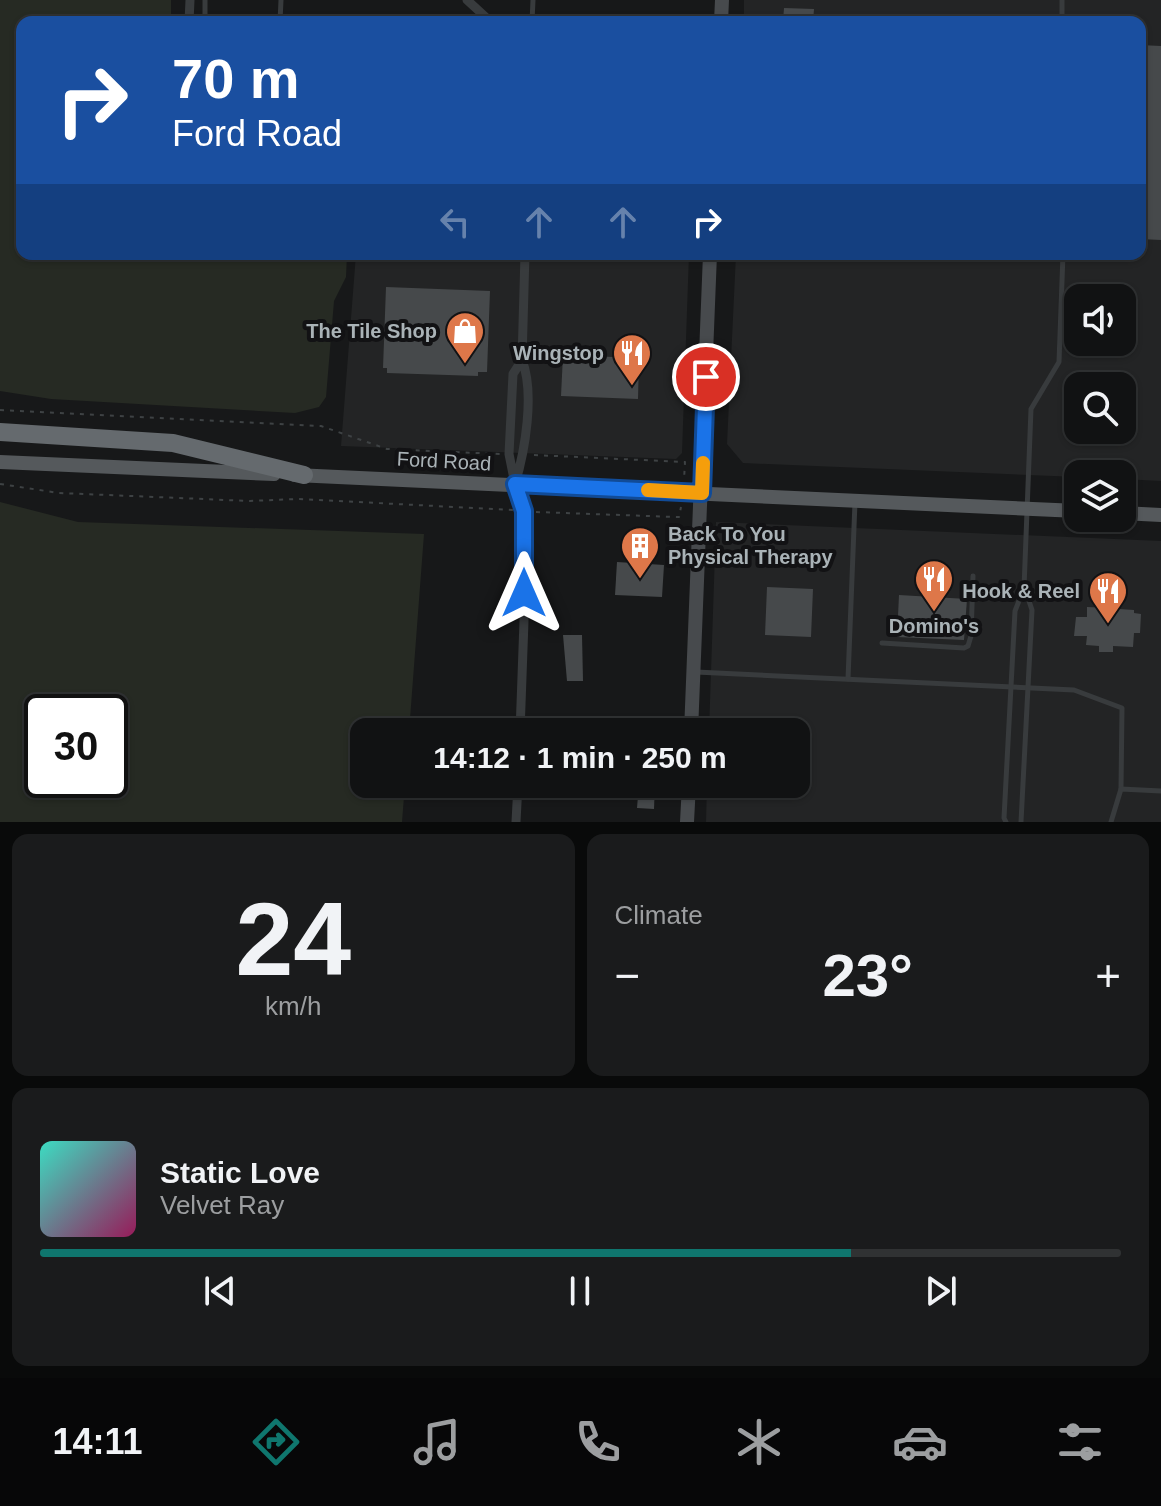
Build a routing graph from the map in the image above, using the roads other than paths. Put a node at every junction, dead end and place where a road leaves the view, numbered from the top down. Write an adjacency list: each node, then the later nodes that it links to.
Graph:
1 (467, 0): 2 (street)
2 (484, 16)
3 (525, 260): 9 (street)
4 (710, 260): 10 (street)
5 (1063, 260): 12 (lane)
6 (0, 432): 8 (highway)
7 (0, 462): 8 (main road, Ford Road)
8 (304, 475): 9 (main road, Ford Road)
9 (515, 484): 10 (main road, Ford Road); 23 (street)
10 (702, 493): 11 (main road, Ford Road); 19 (street)
11 (855, 501): 12 (main road, Ford Road); 20 (lane)
12 (1028, 509): 13 (main road, Ford Road); 17 (lane)
13 (1064, 510)
14 (1136, 514): 15 (main road)
15 (1161, 515)
16 (973, 576): 18 (lane)
17 (1024, 588): 21 (lane); 22 (lane)
18 (882, 643)
19 (694, 672): 20 (lane); 24 (street)
20 (848, 679): 21 (lane)
21 (1011, 686): 22 (lane); 31 (lane)
22 (1029, 687): 25 (lane); 32 (lane)
23 (521, 718)
24 (692, 718)
25 (1121, 789): 26 (lane); 33 (lane)
26 (1161, 791)
27 (519, 798): 29 (street)
28 (688, 798): 30 (street)
29 (516, 822)
30 (687, 822)
31 (1006, 822)
32 (1021, 822)
33 (1111, 822)

